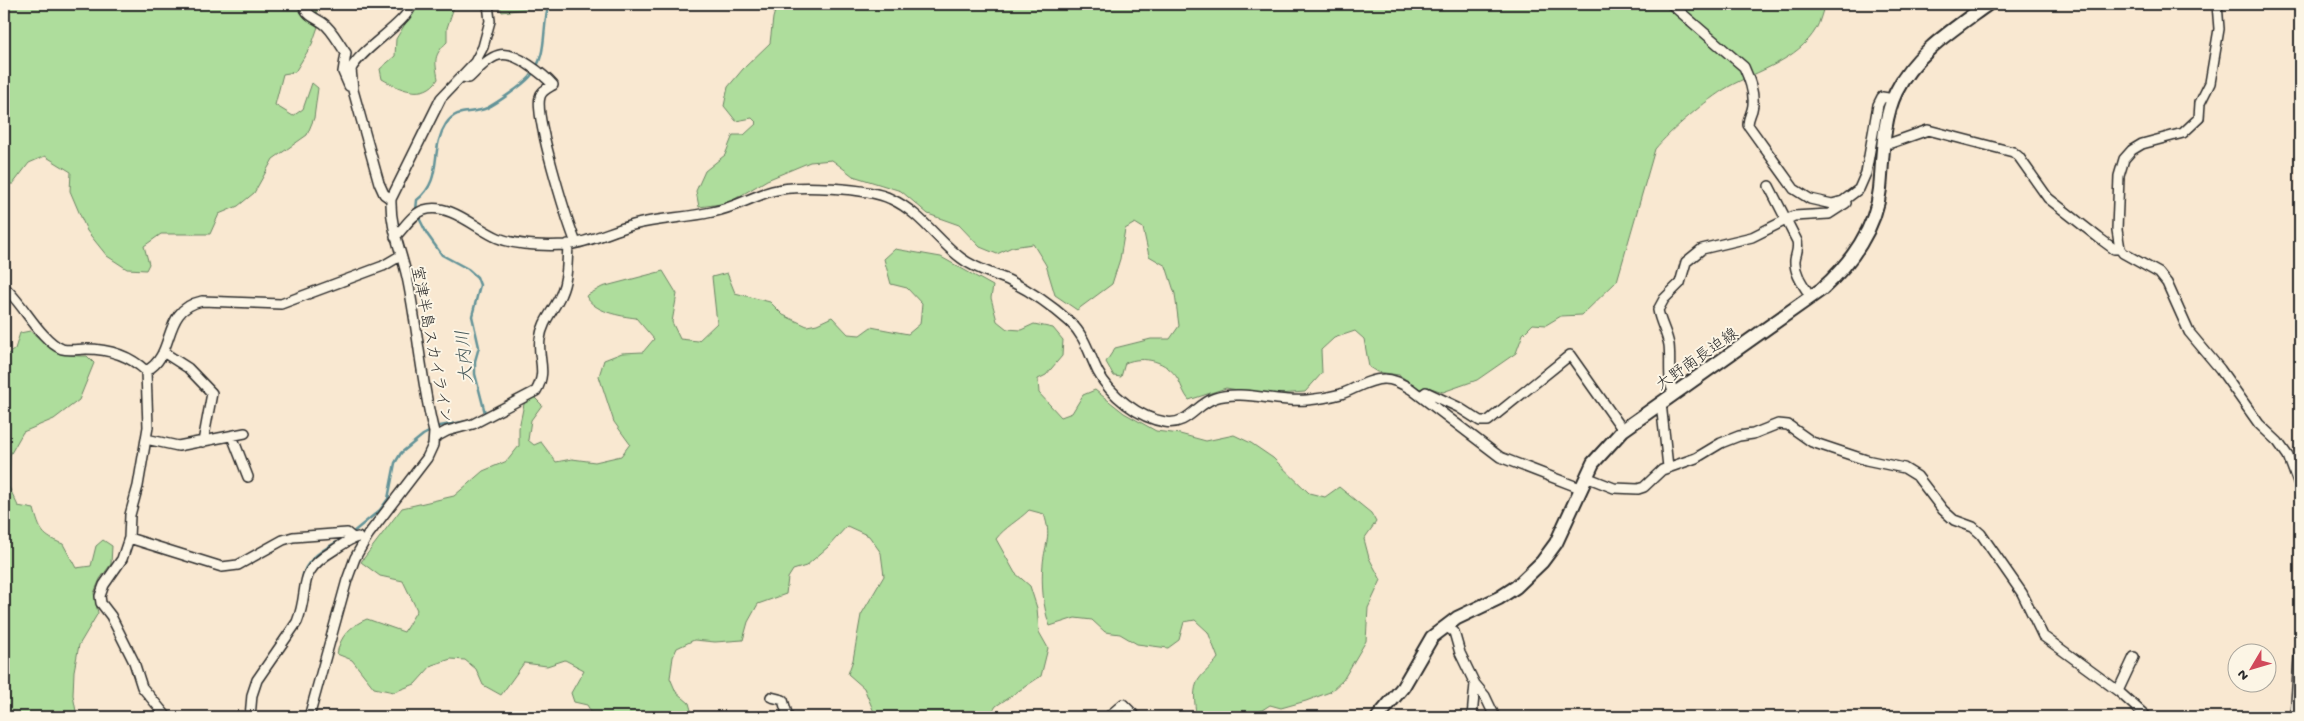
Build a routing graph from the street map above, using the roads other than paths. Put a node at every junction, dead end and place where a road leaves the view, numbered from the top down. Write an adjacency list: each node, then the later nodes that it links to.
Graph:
1 (303, 4): 8 (street)
2 (412, 4): 8 (street)
3 (488, 4): 7 (street, 室津半島スカイライン)
4 (1671, 4): 12 (street)
5 (1988, 4): 9 (main road, 大野南長迫線)
6 (2217, 4): 17 (street)
7 (462, 77): 13 (street, 室津半島スカイライン); 16 (street)
8 (353, 90): 13 (street)
9 (1894, 98): 10 (main road, 大野南長迫線); 12 (street)
10 (1884, 144): 17 (street); 20 (main road, 大野南長迫線)
11 (1769, 186): 14 (street)
12 (1850, 197): 14 (street)
13 (392, 199): 15 (street, 室津半島スカイライン)
14 (1785, 220): 20 (street); 23 (street)
15 (395, 237): 16 (street); 18 (street, 室津半島スカイライン)
16 (572, 244): 24 (street); 30 (street)
17 (2120, 249): 36 (street)
18 (400, 256): 21 (street); 30 (street, 室津半島スカイライン)
19 (4, 287): 22 (street)
20 (1811, 297): 23 (main road, 大野南長迫線)
21 (163, 352): 22 (street); 31 (street)
22 (146, 371): 29 (street)
23 (1674, 393): 25 (main road, 大野南長迫線)
24 (1421, 396): 26 (street); 35 (street)
25 (1661, 403): 26 (main road, 大野南長迫線); 32 (street)
26 (1623, 430): 33 (main road, 大野南長迫線)
27 (245, 433): 28 (street)
28 (232, 436): 31 (street); 34 (street)
29 (146, 438): 31 (street); 39 (street)
30 (434, 438): 37 (street, 室津半島スカイライン)
31 (203, 442)
32 (1668, 467): 33 (street); 44 (street)
33 (1586, 476): 35 (main road, 大野南長迫線)
34 (248, 477)
35 (1580, 488): 40 (main road, 大野南長迫線)
36 (2300, 488)
37 (368, 535): 38 (street); 48 (street, 室津半島スカイライン)
38 (351, 536): 39 (street); 47 (street)
39 (129, 538): 46 (street)
40 (1445, 626): 43 (street); 52 (main road, 大野南長迫線)
41 (2300, 643): 56 (street)
42 (2134, 657): 44 (street)
43 (1475, 684): 53 (street); 54 (street)
44 (2118, 691): 55 (street)
45 (771, 697): 49 (street)
46 (166, 717)
47 (250, 717)
48 (309, 717)
49 (788, 717)
50 (1108, 717): 51 (street)
51 (1136, 717)
52 (1378, 717)
53 (1472, 717)
54 (1495, 717)
55 (2147, 717)
56 (2295, 717)

